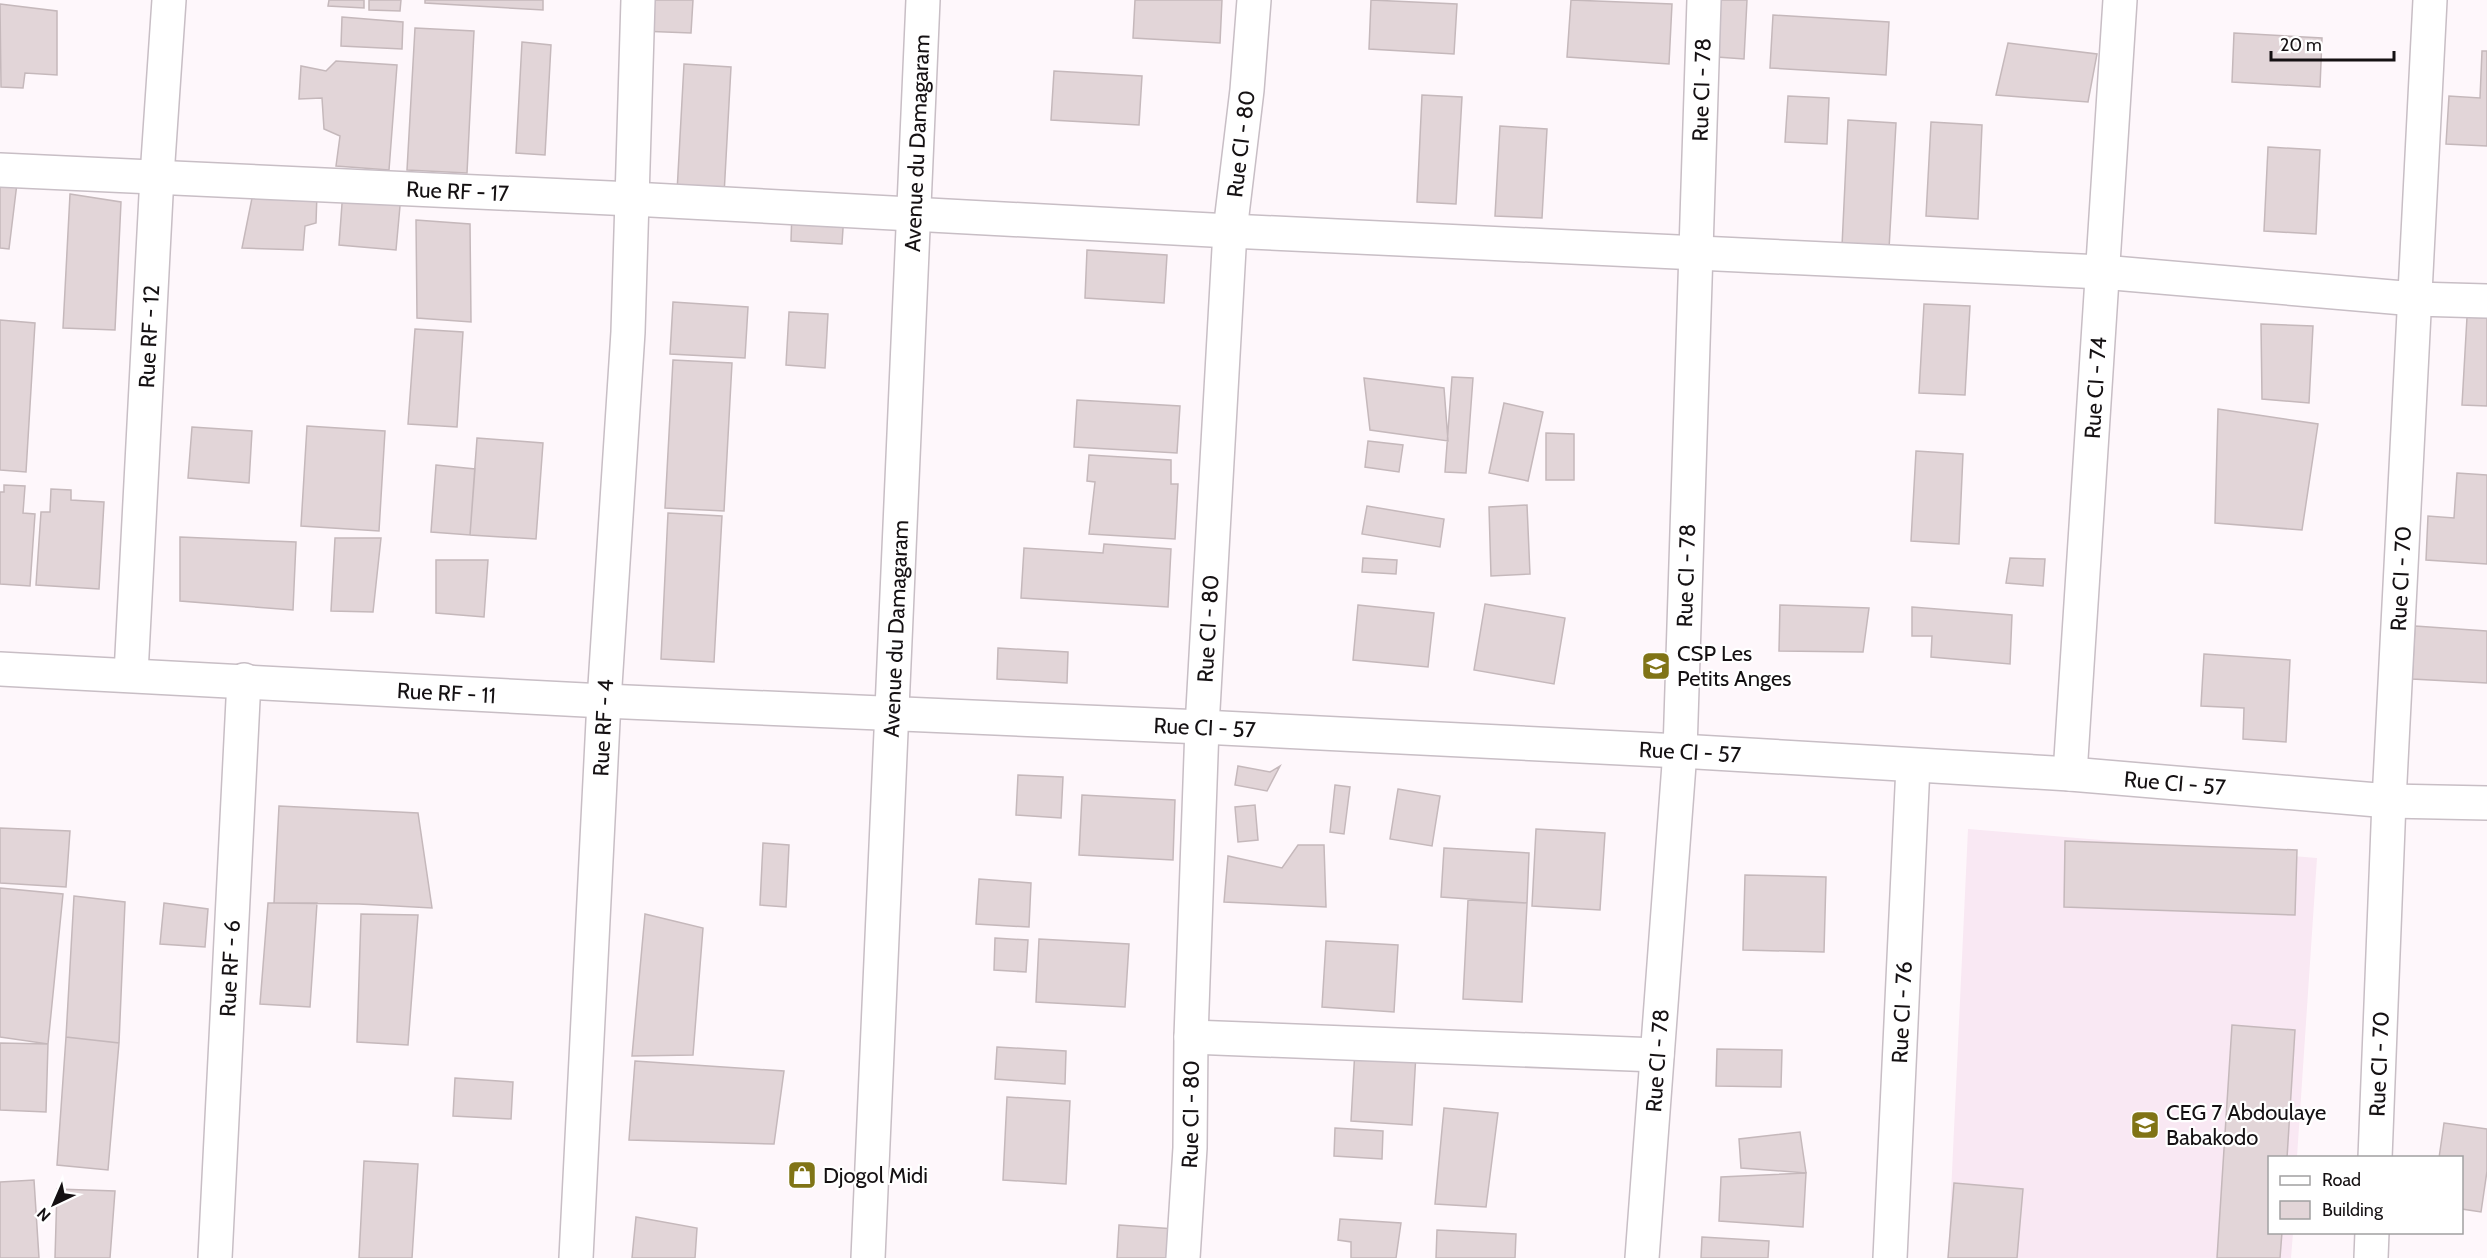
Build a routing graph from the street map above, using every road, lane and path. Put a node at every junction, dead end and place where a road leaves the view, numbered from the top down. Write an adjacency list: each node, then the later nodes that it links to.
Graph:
1 (169, 0): 9 (street, Rue RF - 12)
2 (638, 0): 10 (street, Rue RF - 4)
3 (923, 0): 11 (street, Avenue du Damagaram)
4 (1254, 0): 12 (street, Rue CI - 80)
5 (1704, 0): 13 (street, Rue CI - 78)
6 (2120, 0): 14 (street, Rue CI - 74)
7 (2430, 0): 15 (street, Rue CI - 70)
8 (0, 170): 9 (street, Rue RF - 17)
9 (157, 176): 10 (street, Rue RF - 17); 18 (street, Rue RF - 12)
10 (632, 199): 11 (street, Rue RF - 17); 20 (street, Rue RF - 4)
11 (914, 213): 12 (street, Rue RF - 17); 21 (street, Avenue du Damagaram)
12 (1230, 231): 13 (street, Rue RF - 17); 22 (street, Rue CI - 80)
13 (1695, 254): 14 (street, Rue RF - 17); 23 (street, Rue CI - 78)
14 (2102, 272): 15 (street, Rue RF - 17); 25 (street, Rue CI - 74)
15 (2415, 299): 16 (street, Rue RF - 17); 26 (street, Rue CI - 70)
16 (2487, 301)
17 (0, 669): 18 (street, Rue RF - 11)
18 (131, 674): 19 (street, Rue RF - 11)
19 (244, 680): 20 (street, Rue RF - 11); 32 (street, Rue RF - 6)
20 (604, 701): 21 (street, Rue RF - 11); 33 (street, Rue RF - 4)
21 (892, 714): 22 (street, Rue CI - 57); 34 (street, Avenue du Damagaram)
22 (1202, 727): 23 (street, Rue CI - 57); 28 (street, Rue CI - 80)
23 (1680, 752): 24 (street, Rue CI - 57); 29 (street, Rue CI - 78)
24 (1913, 766): 25 (street, Rue CI - 57); 37 (street, Rue CI - 76)
25 (2070, 774): 26 (street, Rue CI - 57)
26 (2389, 801): 27 (street, Rue CI - 57); 30 (street, Rue CI - 70)
27 (2487, 803)
28 (1191, 1036): 29 (street); 35 (street, Rue CI - 80)
29 (1657, 1055): 36 (street, Rue CI - 78)
30 (2375, 1156)
31 (2372, 1234): 38 (street)
32 (214, 1258)
33 (576, 1258)
34 (868, 1258)
35 (1183, 1258)
36 (1642, 1258)
37 (1890, 1258)
38 (2371, 1258)

